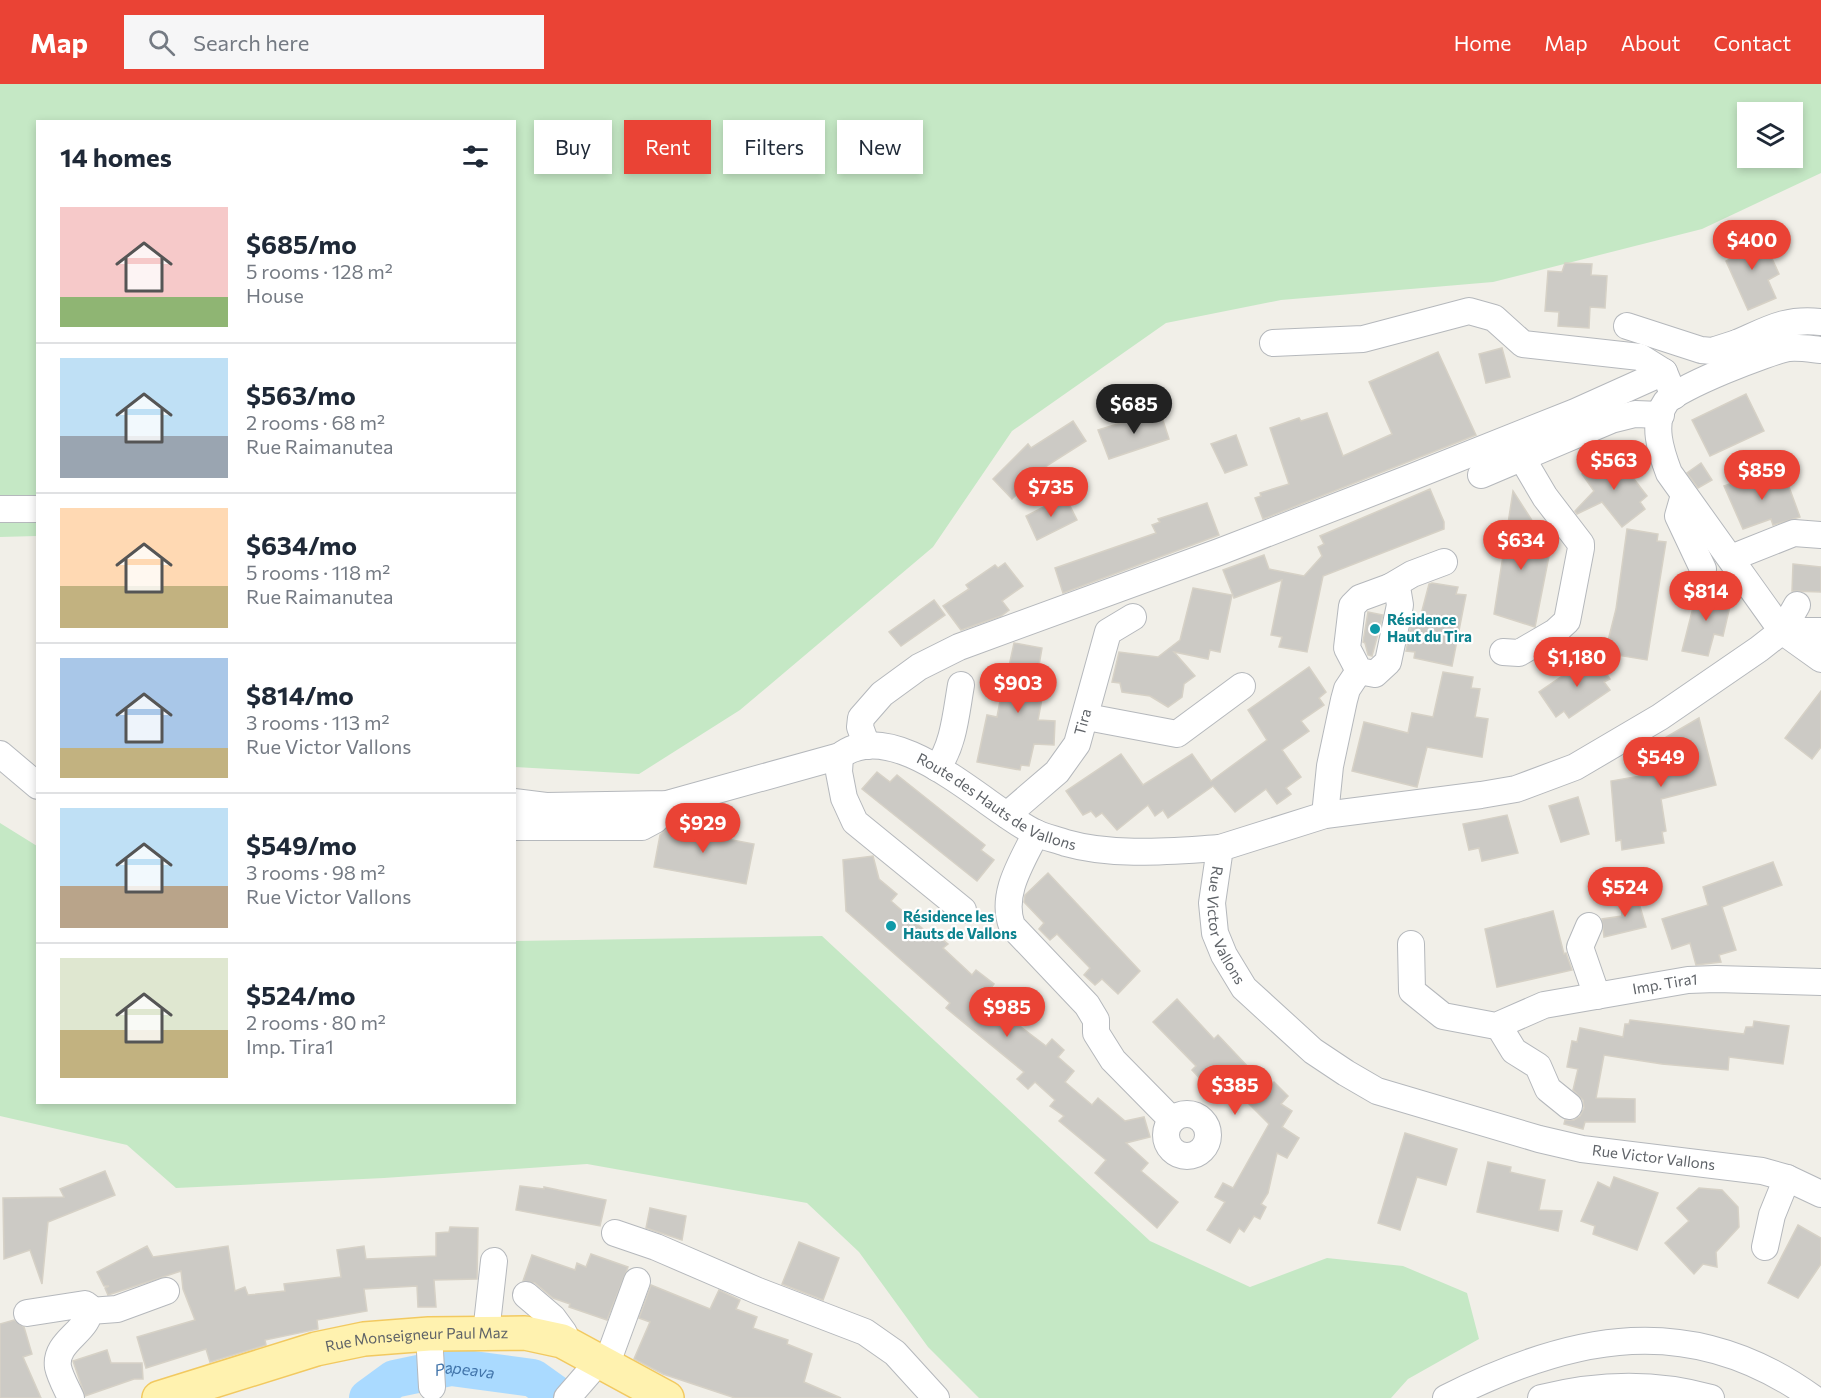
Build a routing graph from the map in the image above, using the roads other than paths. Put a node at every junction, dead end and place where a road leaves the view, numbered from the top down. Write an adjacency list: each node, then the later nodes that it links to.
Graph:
1 (1821, 322): 5 (street)
2 (1627, 326): 5 (street)
3 (1273, 343): 6 (street)
4 (1821, 350): 5 (street)
5 (1741, 353): 7 (street)
6 (1664, 372): 7 (street); 28 (street)
7 (1667, 405): 8 (street); 10 (street)
8 (1522, 458): 9 (street); 22 (street)
9 (1481, 475)
10 (1684, 495): 14 (street); 16 (street)
11 (0, 509): 12 (street)
12 (36, 509)
13 (1821, 535): 14 (street)
14 (1731, 558): 20 (street)
15 (1444, 562): 17 (street)
16 (1703, 569)
17 (1390, 587): 24 (street); 24 (street)
18 (1797, 604): 20 (street)
19 (1132, 617): 27 (street, Tira)
20 (1782, 631): 21 (street); 23 (street); 35 (street, Rue Victor Vallons)
21 (1821, 631)
22 (1503, 652)
23 (1821, 659)
24 (1359, 671): 35 (street)
25 (961, 686): 31 (street)
26 (1242, 686): 27 (street)
27 (1087, 717): 36 (street, Tira)
28 (867, 746): 30 (street, Route des Hauts de Vallons); 31 (street, Route des Hauts de Vallons)
29 (0, 754): 32 (street)
30 (840, 756): 34 (street, Route des Hauts de Vallons); 40 (street)
31 (937, 768): 36 (street, Route des Hauts de Vallons)
32 (36, 784)
33 (516, 802): 34 (street)
34 (667, 804): 37 (street)
35 (1324, 814): 39 (street, Rue Victor Vallons)
36 (1007, 815): 38 (street, Route des Hauts de Vallons)
37 (516, 827)
38 (1036, 833): 39 (street, Route des Hauts de Vallons); 47 (street)
39 (1220, 848): 48 (street, Rue Victor Vallons)
40 (963, 910)
41 (1589, 926): 44 (street)
42 (1411, 944): 45 (street)
43 (1821, 982): 44 (street, Imp. Tira1)
44 (1597, 996): 45 (street, Imp. Tira1)
45 (1510, 1021): 46 (street)
46 (1569, 1106)
47 (1172, 1120)
48 (1787, 1178): 49 (street, Rue Victor Vallons); 51 (street)
49 (1821, 1194)
50 (615, 1233): 67 (street)
51 (1765, 1247)
52 (494, 1261): 58 (street)
53 (637, 1281): 61 (street)
54 (166, 1291): 56 (street)
55 (526, 1295): 59 (street)
56 (90, 1311): 57 (street); 64 (street)
57 (27, 1313)
58 (486, 1333): 59 (main road, Rue Monseigneur Paul Maz); 60 (main road, Rue Monseigneur Paul Maz)
59 (562, 1341): 61 (main road, Rue Monseigneur Paul Maz)
60 (436, 1347): 62 (street); 65 (main road, Rue Monseigneur Paul Maz)
61 (603, 1362): 63 (street); 66 (main road, Rue Monseigneur Paul Maz)
62 (437, 1387)
63 (569, 1396)
64 (71, 1398)
65 (159, 1398)
66 (668, 1398)
67 (936, 1398)
68 (1446, 1398): 71 (street)
69 (1541, 1398): 70 (street)
70 (1712, 1398)
71 (1814, 1398)

